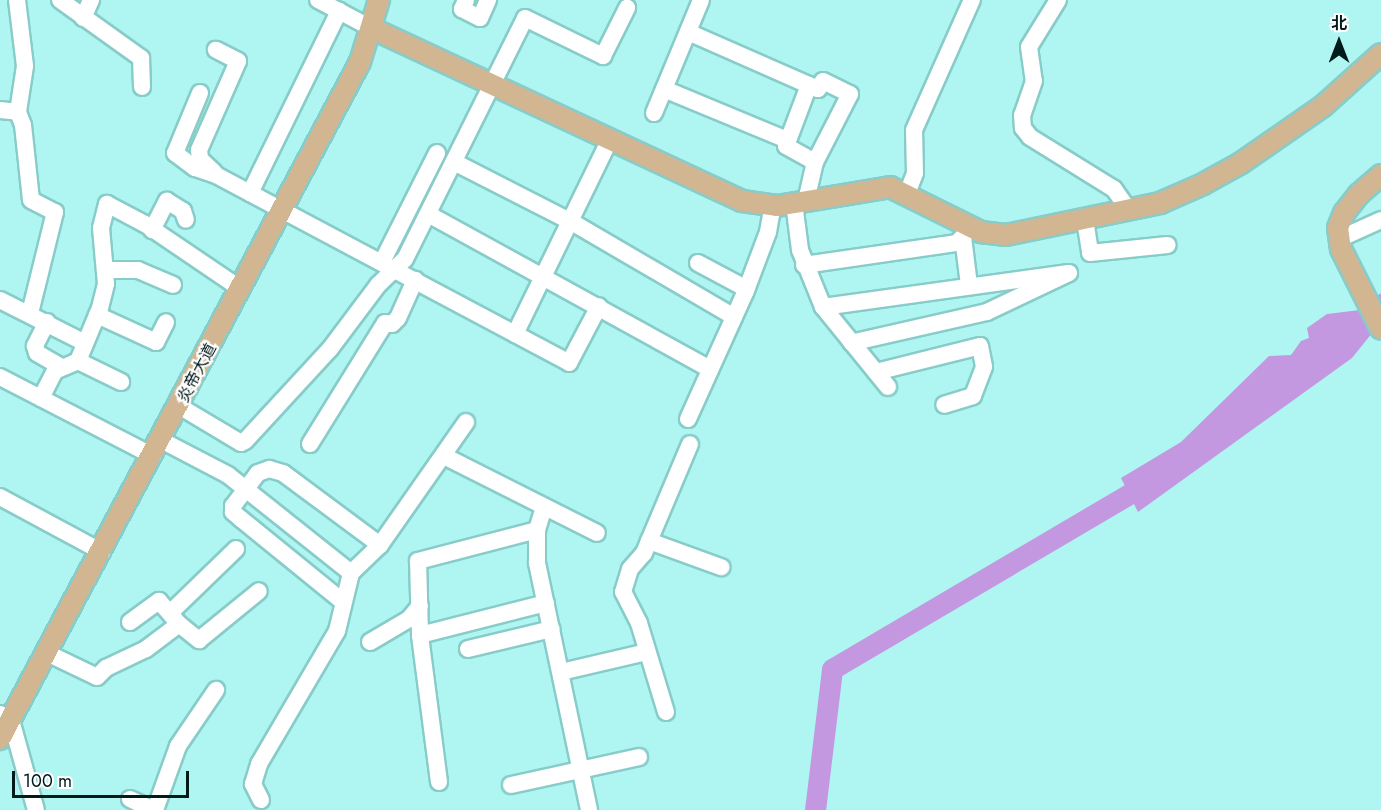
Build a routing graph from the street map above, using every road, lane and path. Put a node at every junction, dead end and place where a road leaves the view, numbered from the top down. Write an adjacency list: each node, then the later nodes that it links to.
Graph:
1 (17, 0): 24 (street)
2 (60, 0): 13 (street)
3 (92, 0): 13 (street)
4 (318, 0): 12 (street)
5 (379, 0): 14 (main road, 炎帝大道)
6 (466, 0): 7 (street)
7 (488, 0)
8 (701, 0): 15 (street)
9 (972, 0): 34 (street)
10 (1058, 0): 37 (street)
11 (627, 8): 18 (street)
12 (339, 11): 14 (street); 33 (street)
13 (83, 18): 20 (street)
14 (371, 28): 18 (main road); 38 (main road, 炎帝大道)
15 (688, 32): 19 (street); 21 (street)
16 (216, 50): 31 (street)
17 (1381, 54): 37 (main road)
18 (492, 85): 27 (main road); 29 (street)
19 (808, 85): 26 (street); 30 (street)
20 (142, 87)
21 (664, 89): 25 (street); 26 (street)
22 (200, 93): 31 (street)
23 (0, 110): 24 (street)
24 (18, 112): 61 (street)
25 (654, 113)
26 (787, 140): 30 (street)
27 (609, 141): 36 (main road); 43 (street)
28 (437, 153): 50 (street)
29 (453, 162): 39 (street); 43 (street)
30 (815, 162): 35 (street)
31 (216, 175): 33 (street)
32 (1381, 175): 46 (main road)
33 (250, 193): 38 (street)
34 (907, 194): 35 (main road); 45 (main road)
35 (800, 202): 36 (main road); 49 (street)
36 (773, 205): 57 (street)
37 (1128, 209): 41 (main road)
38 (282, 210): 50 (street); 56 (main road, 炎帝大道)
39 (428, 214): 50 (street); 52 (street)
40 (186, 220): 44 (street)
41 (1085, 220): 45 (main road); 47 (street)
42 (1381, 220): 46 (street)
43 (570, 221): 52 (street); 63 (street)
44 (152, 230): 51 (street); 56 (street)
45 (967, 232): 49 (street); 55 (street)
46 (1339, 239): 66 (main road)
47 (1168, 245)
48 (698, 263): 57 (street)
49 (804, 265): 60 (street)
50 (388, 266): 53 (street); 79 (street)
51 (106, 270): 54 (street); 62 (street)
52 (544, 275): 59 (street); 67 (street)
53 (415, 280): 67 (street); 82 (street)
54 (173, 285)
55 (969, 285): 60 (street); 69 (street)
56 (241, 289): 79 (main road, 炎帝大道)
57 (747, 289): 63 (street)
58 (0, 300): 61 (street)
59 (599, 306): 67 (street); 72 (street)
60 (823, 307): 69 (street)
61 (30, 314): 64 (street)
62 (97, 315): 65 (street); 68 (street)
63 (734, 317): 72 (street)
64 (47, 322): 68 (street); 71 (street)
65 (166, 322)
66 (1381, 329)
67 (515, 334)
68 (85, 343): 70 (street)
69 (851, 343): 73 (street)
70 (78, 361): 71 (street); 75 (street)
71 (61, 367): 77 (street)
72 (710, 369): 80 (street)
73 (876, 372): 76 (street); 78 (street)
74 (0, 376): 77 (street)
75 (121, 382)
76 (888, 387)
77 (41, 398): 84 (street)
78 (944, 405)
79 (179, 406): 84 (main road, 炎帝大道)
80 (688, 419)
81 (466, 422): 85 (street)
82 (310, 444)
83 (690, 444): 91 (street)
84 (157, 448): 86 (street); 94 (main road, 炎帝大道)
85 (444, 456): 88 (street); 92 (street)
86 (246, 489): 92 (street); 96 (street); 98 (street)
87 (0, 497): 94 (street)
88 (544, 507): 89 (street); 90 (street)
89 (537, 530): 99 (street); 100 (street)
90 (597, 532)
91 (649, 541): 95 (street); 107 (street)
92 (380, 545): 96 (street)
93 (236, 549): 101 (street)
94 (102, 552): 108 (main road, 炎帝大道)
95 (721, 567)
96 (351, 573): 98 (street)
97 (259, 591): 101 (street)
98 (342, 601): 119 (street)
99 (546, 603): 103 (street); 104 (street)
100 (420, 606): 104 (street); 105 (street)
101 (174, 619): 102 (street); 108 (street)
102 (130, 622)
103 (552, 629): 106 (street); 109 (street)
104 (420, 635): 116 (street)
105 (370, 642)
106 (468, 649)
107 (647, 652): 109 (street); 111 (street)
108 (47, 653): 112 (main road, 炎帝大道)
109 (561, 672): 115 (street)
110 (216, 690): 121 (street)
111 (666, 712)
112 (5, 717): 113 (main road, 炎帝大道); 120 (street)
113 (0, 739)
114 (639, 757): 115 (street)
115 (581, 770): 117 (street); 122 (street)
116 (439, 782)
117 (511, 785)
118 (130, 799): 121 (street)
119 (261, 800)
120 (36, 810)
121 (154, 810)
122 (589, 810)

